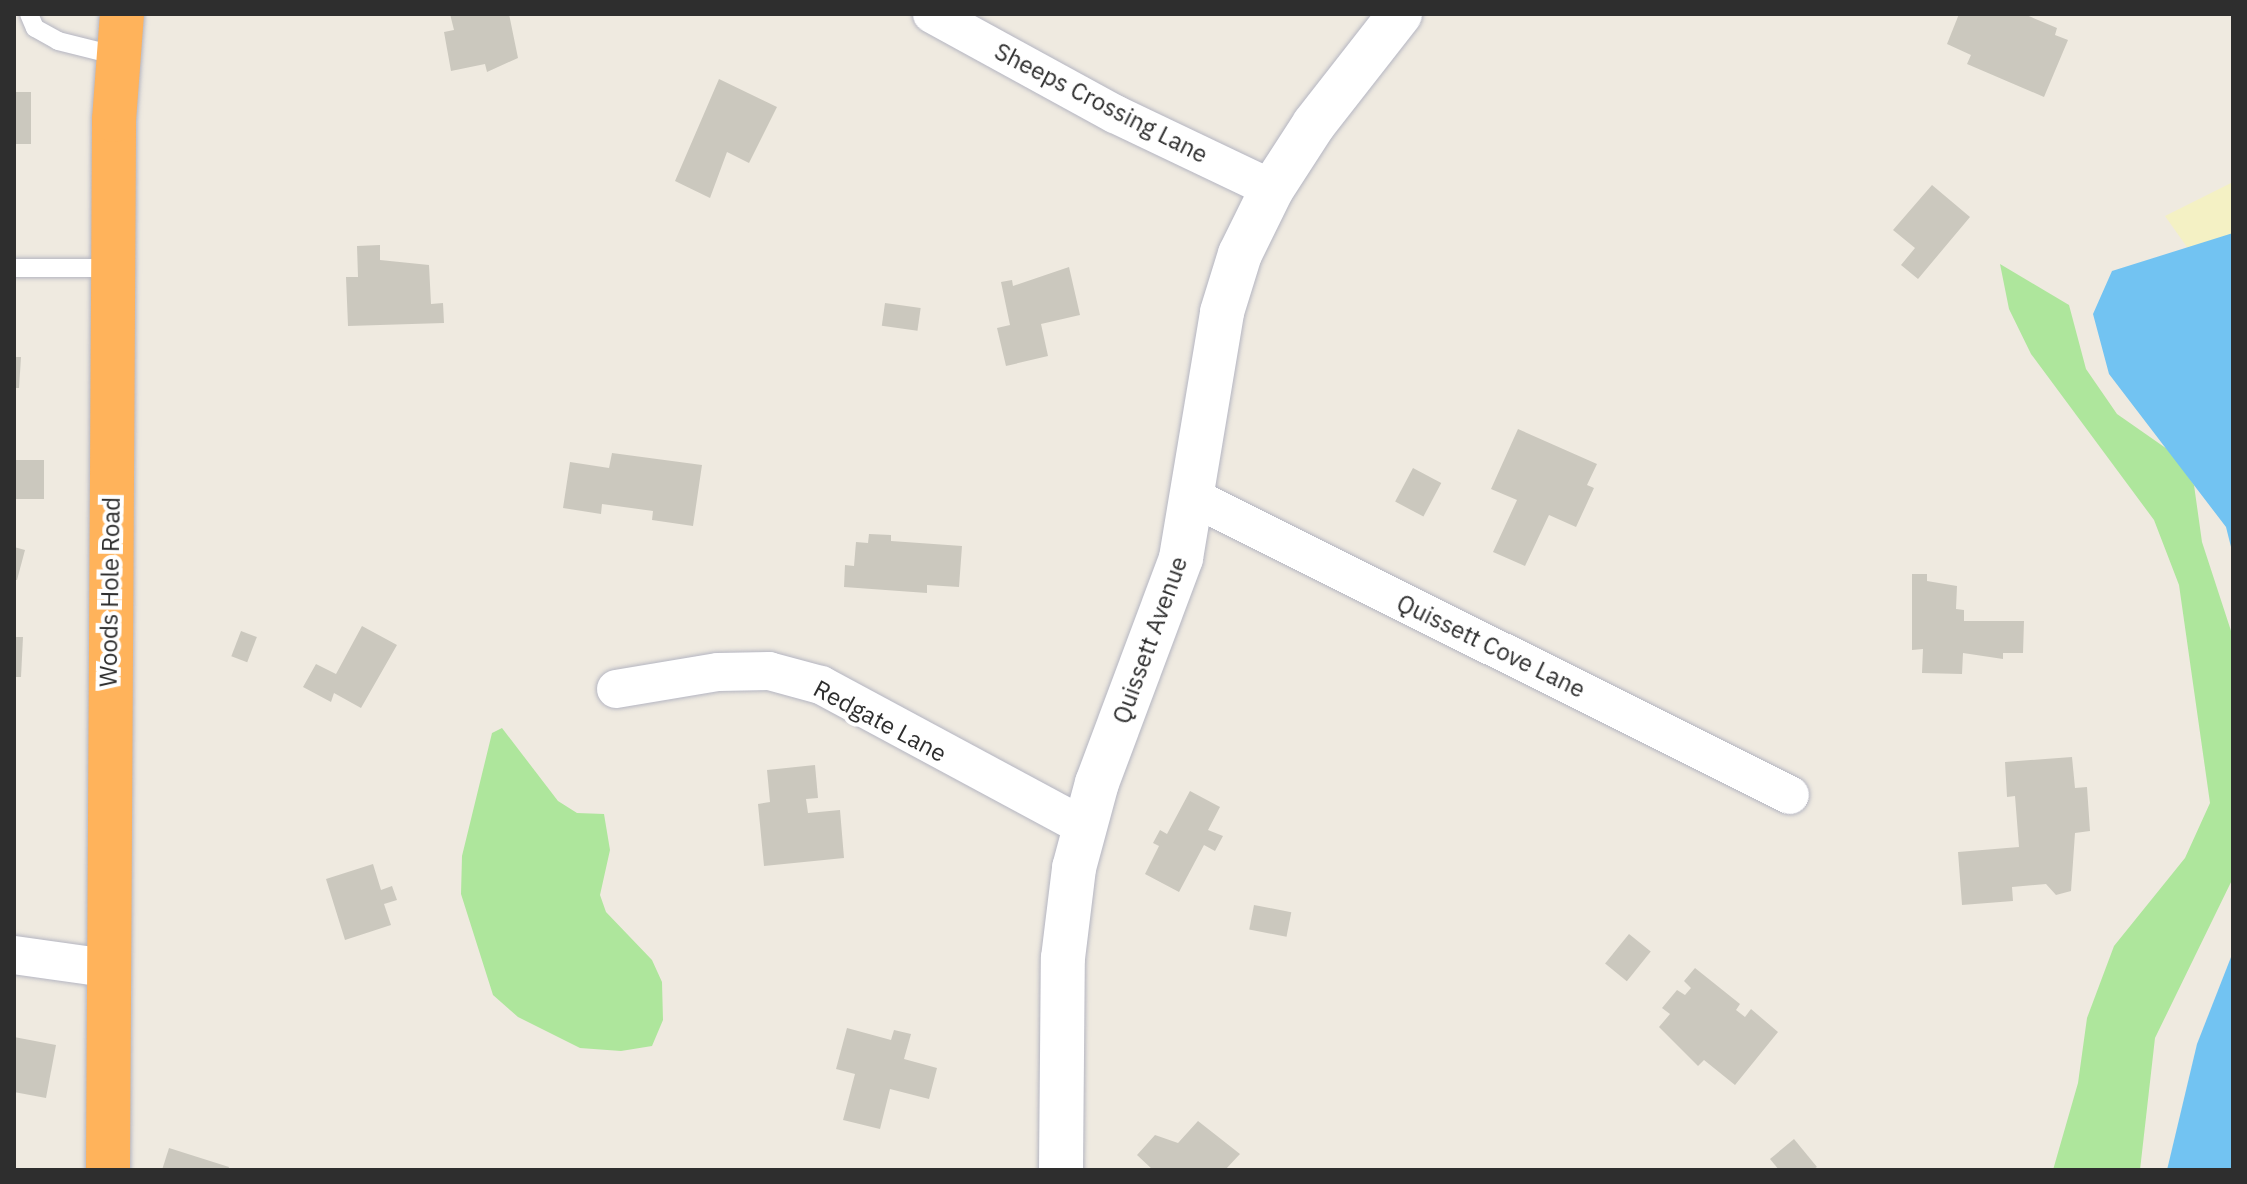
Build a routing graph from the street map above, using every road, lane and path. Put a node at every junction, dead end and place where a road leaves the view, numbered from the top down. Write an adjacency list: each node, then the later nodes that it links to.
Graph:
1 (29, 14): 5 (lane)
2 (122, 14): 5 (highway, Woods Hole Road)
3 (932, 14): 6 (street, Sheeps Crossing Lane)
4 (1400, 14): 6 (main road, Quissett Avenue)
5 (118, 56): 8 (highway, Woods Hole Road)
6 (1272, 189): 9 (main road, Quissett Avenue)
7 (14, 268): 8 (lane)
8 (113, 268): 14 (highway, Woods Hole Road)
9 (1192, 497): 11 (street, Quissett Cove Lane); 12 (main road, Quissett Avenue)
10 (616, 689): 12 (street, Redgate Lane)
11 (1790, 795)
12 (1083, 826): 16 (main road, Quissett Avenue)
13 (14, 955): 14 (street)
14 (106, 968): 15 (highway, Woods Hole Road)
15 (108, 1170)
16 (1061, 1170)

